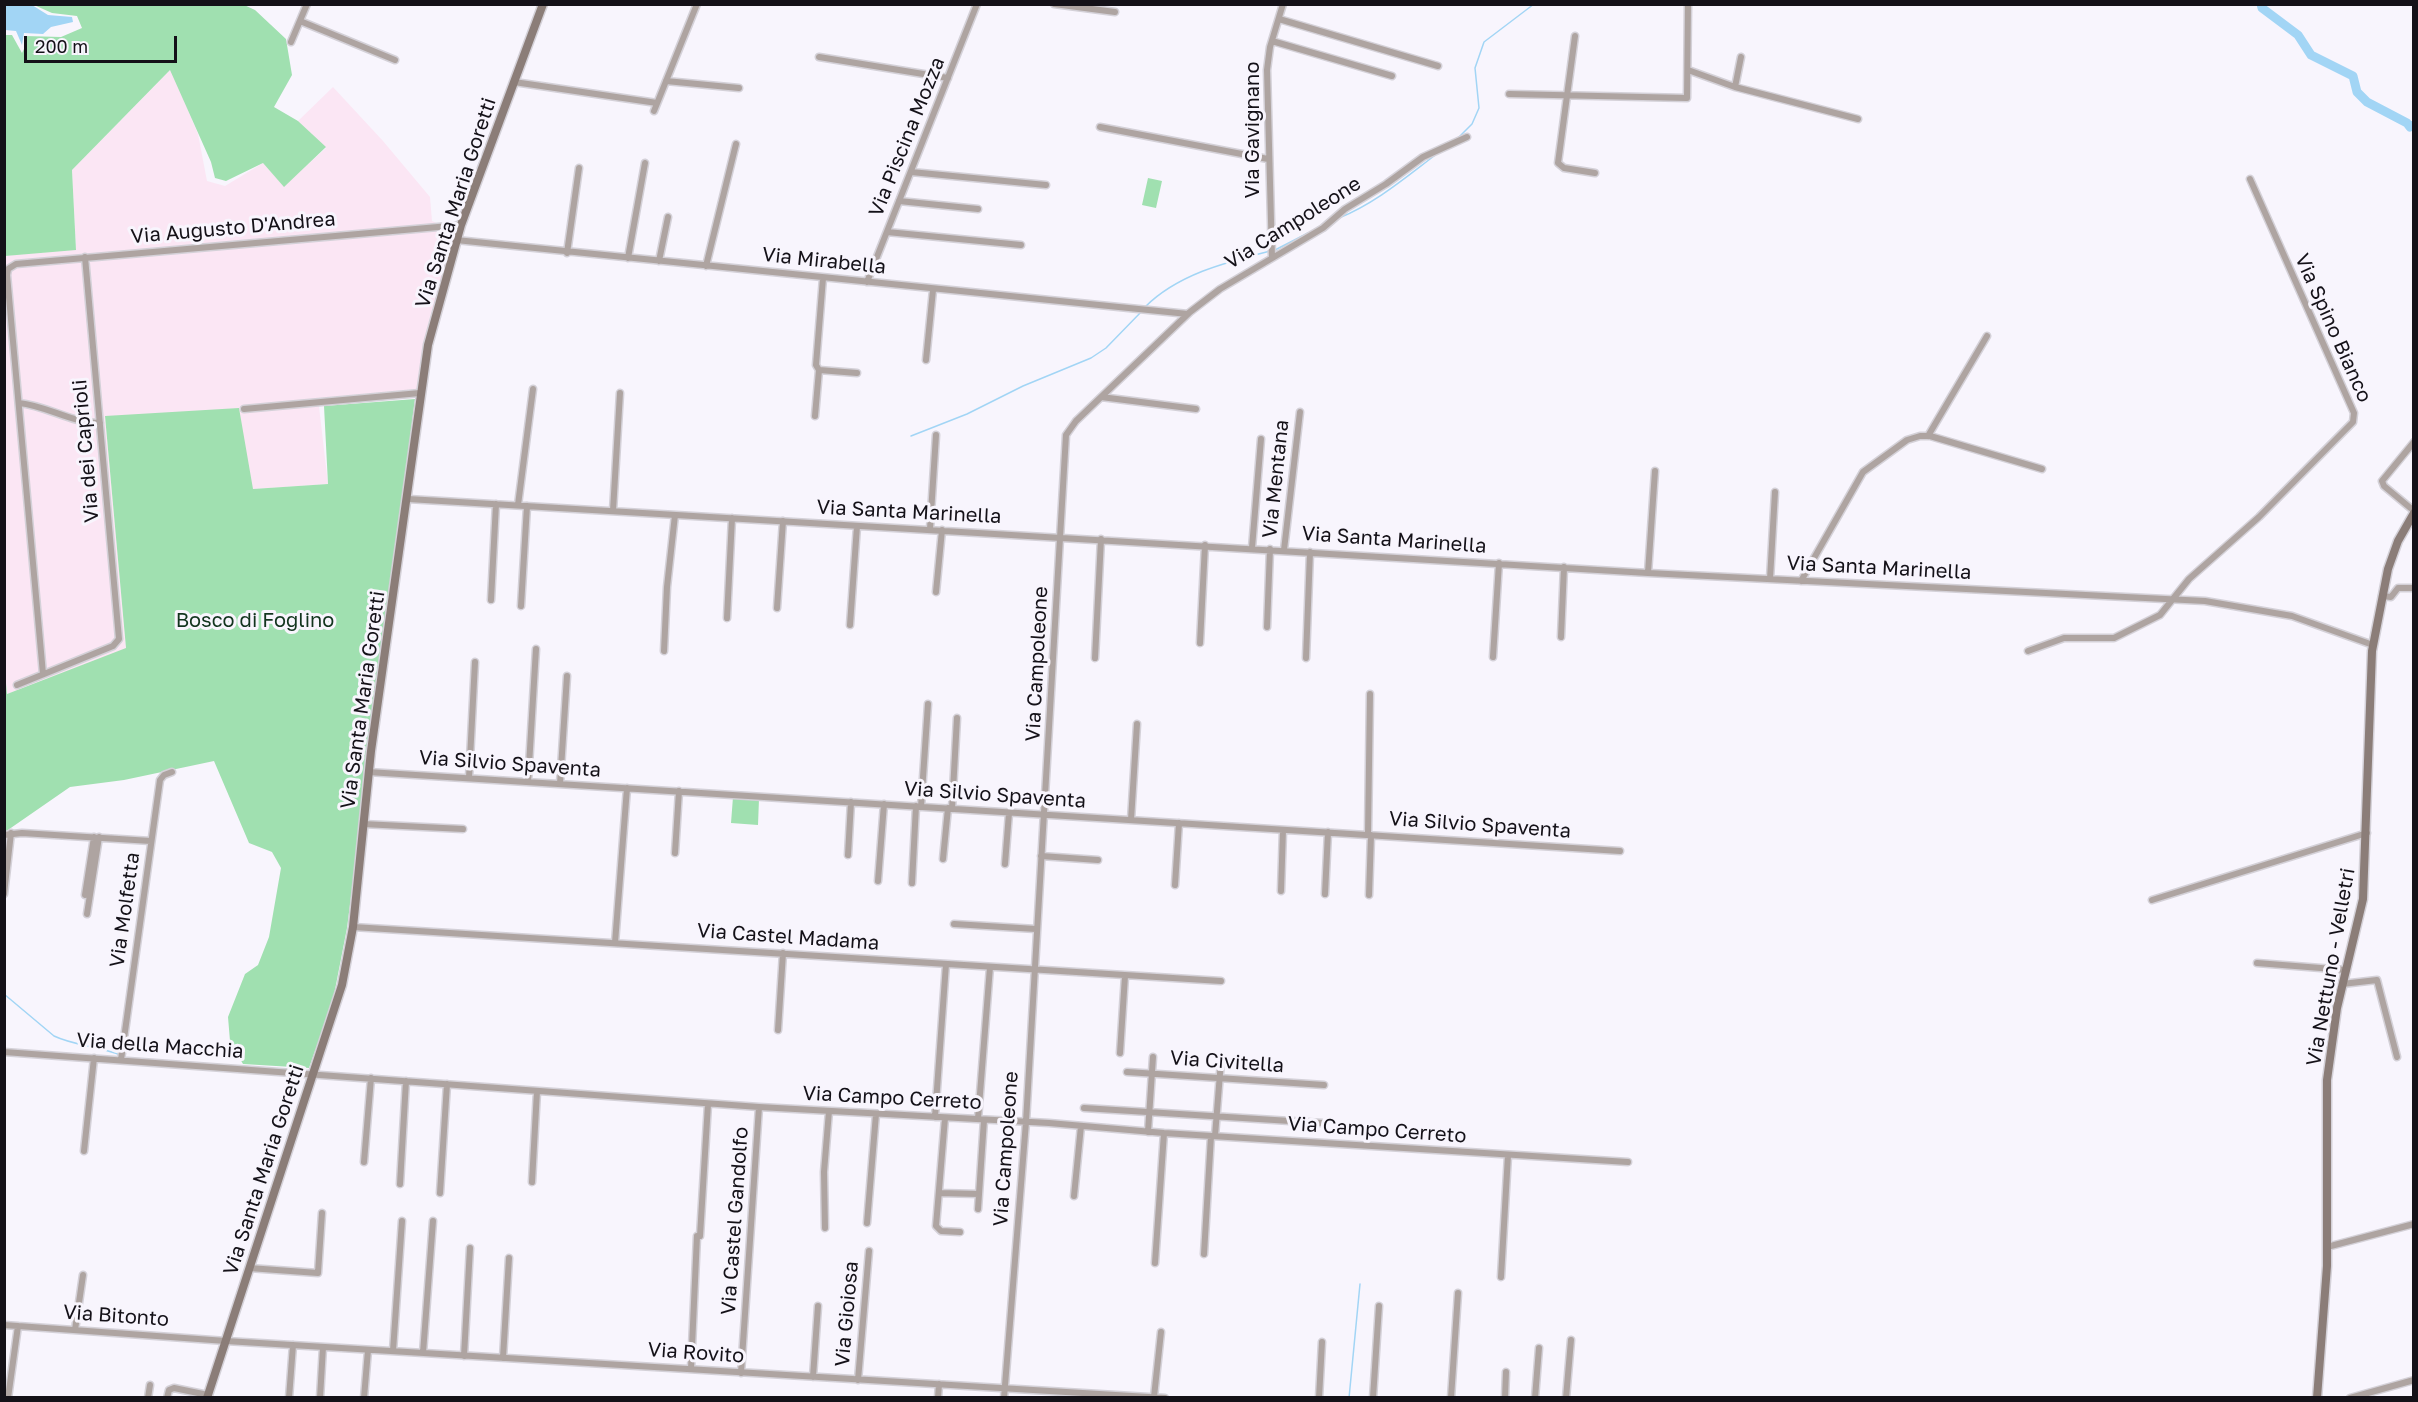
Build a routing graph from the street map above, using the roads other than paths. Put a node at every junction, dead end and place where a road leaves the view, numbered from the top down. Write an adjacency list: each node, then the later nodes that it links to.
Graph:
1 (307, 4): 10 (street)
2 (543, 4): 22 (main road, Via Santa Maria Goretti)
3 (697, 4): 21 (street)
4 (977, 4): 20 (street, Via Piscina Mozza)
5 (1054, 4): 8 (street)
6 (1283, 4): 9 (street, Via Gavignano)
7 (1689, 4): 18 (street)
8 (1115, 12)
9 (1279, 19): 12 (street, Via Gavignano); 17 (street)
10 (300, 21): 13 (street); 16 (street)
11 (1575, 36): 26 (street)
12 (1272, 41): 19 (street); 33 (street, Via Gavignano)
13 (291, 42)
14 (819, 57): 20 (street)
15 (1741, 57): 23 (street)
16 (395, 60)
17 (1438, 66)
18 (1688, 70): 23 (street); 26 (street)
19 (1392, 76)
20 (948, 78): 36 (street, Via Piscina Mozza)
21 (666, 81): 24 (street); 27 (street)
22 (514, 82): 27 (street); 43 (main road, Via Santa Maria Goretti)
23 (1735, 87): 29 (street)
24 (739, 88)
25 (1509, 94): 26 (street)
26 (1567, 96): 37 (street)
27 (657, 103): 28 (street)
28 (654, 111)
29 (1858, 119)
30 (1100, 127): 33 (street)
31 (1467, 137): 50 (street, Via Campoleone)
32 (736, 144): 52 (street)
33 (1268, 159): 50 (street, Via Gavignano)
34 (645, 163): 49 (street)
35 (579, 168): 47 (street)
36 (911, 172): 39 (street); 40 (street, Via Piscina Mozza)
37 (1595, 173)
38 (2250, 180): 106 (street, Via Spino Bianco)
39 (1046, 185)
40 (899, 201): 41 (street); 44 (street, Via Piscina Mozza)
41 (978, 209)
42 (668, 217): 51 (street)
43 (461, 225): 45 (main road, Via Santa Maria Goretti); 48 (street, Via Augusto D'Andrea)
44 (887, 232): 46 (street); 54 (street, Via Piscina Mozza)
45 (456, 240): 47 (street, Via Mirabella); 62 (main road, Via Santa Maria Goretti)
46 (1022, 245)
47 (567, 253): 49 (street, Via Mirabella)
48 (85, 257): 65 (street, Via Augusto D'Andrea); 70 (street, Via dei Caprioli)
49 (628, 258): 51 (street, Via Mirabella)
50 (1272, 258): 56 (street, Via Campoleone)
51 (659, 261): 52 (street, Via Mirabella)
52 (706, 266): 53 (street, Via Mirabella)
53 (823, 278): 54 (street, Via Mirabella); 59 (street)
54 (867, 282): 55 (street, Via Mirabella)
55 (933, 290): 56 (street, Via Mirabella); 58 (street)
56 (1188, 314): 64 (street, Via Campoleone)
57 (1986, 336): 72 (street)
58 (926, 360)
59 (819, 370): 60 (street); 69 (street)
60 (857, 373)
61 (534, 389): 80 (street)
62 (420, 393): 66 (street); 78 (main road, Via Santa Maria Goretti)
63 (620, 393): 82 (street)
64 (1101, 397): 67 (street); 90 (street, Via Campoleone)
65 (20, 403): 70 (street); 122 (street)
66 (244, 409)
67 (1196, 410)
68 (1300, 412): 95 (street, Via Mentana)
69 (815, 416)
70 (100, 423): 122 (street, Via dei Caprioli)
71 (936, 435): 88 (street)
72 (1928, 436): 75 (street); 101 (street)
73 (1261, 439): 93 (street)
74 (2414, 442): 83 (street)
75 (2043, 469)
76 (1655, 471): 99 (street)
77 (1775, 492): 100 (street)
78 (408, 499): 79 (street, Via Santa Marinella); 130 (main road, Via Santa Maria Goretti)
79 (496, 504): 80 (street, Via Santa Marinella); 105 (street)
80 (518, 505): 81 (street, Via Santa Marinella)
81 (528, 506): 82 (street, Via Santa Marinella); 107 (street)
82 (613, 511): 84 (street, Via Santa Marinella)
83 (2414, 512): 104 (main road, Via Nettuno - Velletri)
84 (675, 514): 85 (street, Via Santa Marinella); 116 (street)
85 (732, 518): 86 (street, Via Santa Marinella); 109 (street)
86 (783, 521): 87 (street, Via Santa Marinella); 108 (street)
87 (857, 526): 88 (street, Via Santa Marinella); 110 (street)
88 (930, 530): 89 (street, Via Santa Marinella)
89 (942, 530): 90 (street, Via Santa Marinella); 103 (street)
90 (1060, 537): 91 (street, Via Santa Marinella); 141 (street, Via Campoleone)
91 (1101, 539): 92 (street, Via Santa Marinella); 119 (street)
92 (1205, 545): 93 (street, Via Santa Marinella); 113 (street)
93 (1252, 548): 94 (street, Via Santa Marinella)
94 (1270, 549): 95 (street, Via Santa Marinella); 111 (street)
95 (1284, 550): 96 (street, Via Santa Marinella)
96 (1310, 552): 97 (street, Via Santa Marinella); 120 (street)
97 (1499, 563): 98 (street, Via Santa Marinella); 118 (street)
98 (1564, 567): 99 (street, Via Santa Marinella); 112 (street)
99 (1648, 573): 100 (street, Via Santa Marinella)
100 (1770, 579): 101 (street, Via Santa Marinella)
101 (1801, 581): 106 (street, Via Santa Marinella)
102 (2414, 588): 104 (street)
103 (936, 592)
104 (2382, 596): 114 (main road, Via Nettuno - Velletri)
105 (490, 600)
106 (2174, 600): 114 (street, Via Santa Marinella); 117 (street)
107 (521, 606)
108 (777, 608)
109 (727, 618)
110 (850, 625)
111 (1267, 627)
112 (1560, 637)
113 (1200, 643)
114 (2373, 645): 148 (main road, Via Nettuno - Velletri)
115 (536, 649): 132 (street)
116 (664, 651)
117 (2028, 651)
118 (1493, 657)
119 (1095, 658)
120 (1306, 658)
121 (476, 662): 131 (street)
122 (43, 674): 124 (street)
123 (567, 676): 133 (street)
124 (17, 685)
125 (1371, 694): 150 (street)
126 (928, 704): 138 (street)
127 (957, 718): 139 (street)
128 (1137, 724): 142 (street)
129 (172, 772): 152 (street, Via Molfetta)
130 (368, 772): 131 (street, Via Silvio Spaventa); 144 (main road, Via Santa Maria Goretti)
131 (469, 778): 132 (street, Via Silvio Spaventa)
132 (528, 782): 133 (street, Via Silvio Spaventa)
133 (560, 784): 134 (street, Via Silvio Spaventa)
134 (627, 788): 135 (street, Via Silvio Spaventa); 173 (street)
135 (679, 792): 136 (street, Via Silvio Spaventa); 154 (street)
136 (851, 802): 137 (street, Via Silvio Spaventa); 155 (street)
137 (884, 804): 138 (street, Via Silvio Spaventa); 160 (street)
138 (919, 807): 139 (street, Via Silvio Spaventa); 161 (street)
139 (950, 808): 140 (street, Via Silvio Spaventa); 157 (street)
140 (1009, 813): 141 (street, Via Silvio Spaventa); 159 (street)
141 (1044, 815): 142 (street, Via Silvio Spaventa); 156 (street, Via Campoleone)
142 (1131, 820): 143 (street, Via Silvio Spaventa)
143 (1179, 823): 146 (street, Via Silvio Spaventa); 162 (street)
144 (363, 824): 145 (street); 171 (main road, Via Santa Maria Goretti)
145 (463, 829)
146 (1283, 830): 147 (street, Via Silvio Spaventa); 163 (street)
147 (1328, 832): 150 (street, Via Silvio Spaventa); 165 (street)
148 (2367, 833): 168 (street); 179 (main road, Via Nettuno - Velletri)
149 (8, 834): 151 (street); 164 (street)
150 (1370, 835): 153 (street, Via Silvio Spaventa); 167 (street)
151 (96, 837): 152 (street); 166 (street); 169 (street)
152 (151, 840): 186 (street, Via Molfetta)
153 (1620, 851)
154 (675, 853)
155 (848, 855)
156 (1041, 856): 158 (street); 172 (street, Via Campoleone)
157 (943, 860)
158 (1098, 860)
159 (1005, 864)
160 (878, 881)
161 (912, 884)
162 (1175, 885)
163 (1281, 891)
164 (4, 894)
165 (1325, 894)
166 (85, 895)
167 (1369, 895)
168 (2152, 900)
169 (87, 914)
170 (954, 924): 172 (street)
171 (352, 927): 173 (street, Via Castel Madama); 192 (main road, Via Santa Maria Goretti)
172 (1036, 929): 178 (street, Via Campoleone)
173 (615, 943): 174 (street, Via Castel Madama)
174 (783, 953): 176 (street, Via Castel Madama); 183 (street)
175 (2256, 963): 179 (street)
176 (946, 964): 177 (street, Via Castel Madama); 207 (street)
177 (990, 967): 178 (street, Via Castel Madama); 209 (street)
178 (1033, 970): 180 (street, Via Castel Madama); 210 (street, Via Campoleone)
179 (2346, 970): 182 (main road, Via Nettuno - Velletri)
180 (1125, 976): 181 (street, Via Castel Madama); 185 (street)
181 (1221, 981)
182 (2342, 984): 188 (street); 234 (main road, Via Nettuno - Velletri)
183 (778, 1030)
184 (4, 1052): 189 (street, Via della Macchia)
185 (1120, 1053)
186 (122, 1057): 189 (street, Via della Macchia); 192 (street, Via della Macchia)
187 (1153, 1057): 193 (street)
188 (2397, 1057)
189 (94, 1058): 216 (street)
190 (1221, 1061): 195 (street)
191 (1127, 1072): 193 (street, Via Civitella)
192 (313, 1073): 194 (street, Via Campo Cerreto); 240 (main road, Via Santa Maria Goretti)
193 (1152, 1073): 195 (street, Via Civitella); 204 (street)
194 (371, 1078): 196 (street, Via Campo Cerreto); 218 (street)
195 (1220, 1078): 198 (street, Via Civitella); 206 (street)
196 (406, 1081): 197 (street, Via Campo Cerreto); 221 (street)
197 (447, 1084): 199 (street, Via Campo Cerreto); 222 (street)
198 (1324, 1085)
199 (537, 1091): 200 (street, Via Campo Cerreto); 220 (street)
200 (708, 1104): 201 (street, Via Campo Cerreto); 261 (street)
201 (759, 1107): 203 (street, Via Campo Cerreto); 263 (street, Via Castel Gandolfo)
202 (1084, 1107): 204 (street)
203 (829, 1111): 205 (street, Via Campo Cerreto); 232 (street)
204 (1149, 1112): 206 (street); 213 (street)
205 (876, 1114): 207 (street, Via Campo Cerreto); 230 (street)
206 (1217, 1116): 211 (street); 215 (street)
207 (935, 1117): 208 (street, Via Campo Cerreto)
208 (945, 1118): 209 (street, Via Campo Cerreto); 223 (street)
209 (981, 1120): 210 (street, Via Campo Cerreto); 224 (street)
210 (1026, 1122): 212 (street, Via Campo Cerreto); 269 (street, Via Campoleone)
211 (1322, 1123)
212 (1081, 1126): 213 (street, Via Campo Cerreto); 225 (street)
213 (1148, 1132): 214 (street, Via Campo Cerreto)
214 (1164, 1133): 215 (street, Via Campo Cerreto); 239 (street)
215 (1213, 1136): 217 (street, Via Campo Cerreto); 237 (street)
216 (84, 1151)
217 (1508, 1155): 219 (street, Via Campo Cerreto); 242 (street)
218 (364, 1162)
219 (1628, 1162)
220 (532, 1182)
221 (400, 1184)
222 (440, 1193)
223 (939, 1193): 224 (street); 233 (street)
224 (979, 1194): 226 (street)
225 (1074, 1196)
226 (978, 1209)
227 (322, 1213): 240 (street)
228 (402, 1221): 257 (street)
229 (433, 1221): 258 (street)
230 (867, 1223)
231 (2414, 1224): 234 (street)
232 (825, 1228)
233 (960, 1232)
234 (2327, 1246): 287 (main road, Via Nettuno - Velletri)
235 (470, 1248): 259 (street)
236 (869, 1251): 265 (street, Via Gioiosa)
237 (1204, 1254)
238 (509, 1258): 260 (street)
239 (1155, 1263)
240 (249, 1268): 251 (main road, Via Santa Maria Goretti)
241 (83, 1275): 248 (street)
242 (1501, 1277)
243 (1458, 1293): 283 (street)
244 (818, 1306): 264 (street)
245 (1379, 1306): 282 (street)
246 (4, 1325): 247 (street, Via Bitonto)
247 (18, 1326): 248 (street, Via Bitonto); 272 (street)
248 (75, 1330): 251 (street, Via Bitonto)
249 (1161, 1332): 271 (street)
250 (1571, 1340): 286 (street)
251 (226, 1341): 253 (street, Via Rovito); 270 (main road, Via Santa Maria Goretti)
252 (1322, 1342): 281 (street)
253 (293, 1345): 254 (street, Via Rovito); 275 (street)
254 (323, 1347): 256 (street, Via Rovito); 276 (street)
255 (1539, 1348): 285 (street)
256 (368, 1350): 257 (street, Via Rovito); 277 (street)
257 (393, 1351): 258 (street, Via Rovito)
258 (423, 1353): 259 (street, Via Rovito)
259 (464, 1356): 260 (street, Via Rovito)
260 (503, 1358): 261 (street, Via Rovito)
261 (691, 1370): 263 (street, Via Rovito)
262 (1506, 1372): 284 (street)
263 (741, 1373): 264 (street, Via Rovito)
264 (813, 1377): 265 (street, Via Rovito)
265 (858, 1380): 268 (street, Via Rovito)
266 (2414, 1380): 288 (street)
267 (150, 1384): 273 (street)
268 (939, 1384): 269 (street, Via Rovito); 278 (street)
269 (1004, 1388): 271 (street, Via Rovito); 279 (street, Via Campoleone)
270 (207, 1396): 274 (street)
271 (1156, 1397): 280 (street, Via Rovito)
272 (8, 1398)
273 (148, 1398)
274 (167, 1398)
275 (290, 1398)
276 (320, 1398)
277 (364, 1398)
278 (938, 1398)
279 (1004, 1398)
280 (1165, 1398)
281 (1319, 1398)
282 (1373, 1398)
283 (1451, 1398)
284 (1505, 1398)
285 (1535, 1398)
286 (1566, 1398)
287 (2317, 1398)
288 (2350, 1398)

